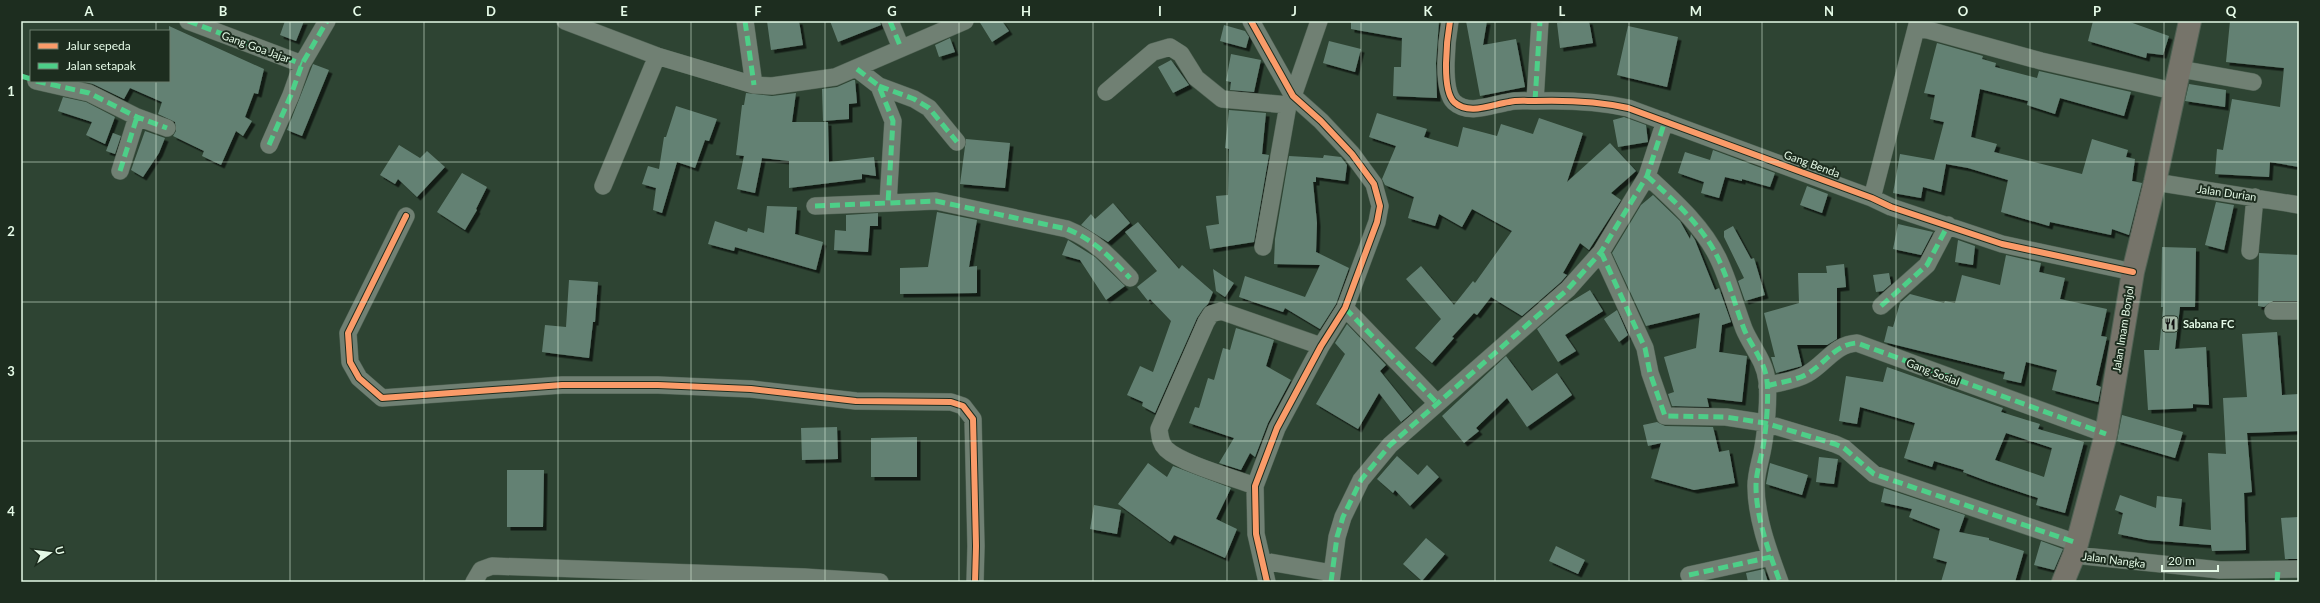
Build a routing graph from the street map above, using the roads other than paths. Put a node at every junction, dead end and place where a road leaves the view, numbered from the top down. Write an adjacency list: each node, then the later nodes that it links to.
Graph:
1 (188, 21): 15 (street, Gang Goa Jajar)
2 (327, 21): 15 (street)
3 (565, 21): 14 (street)
4 (745, 21): 20 (street)
5 (890, 21): 13 (street)
6 (965, 21): 13 (street)
7 (1251, 21): 24 (street)
8 (1318, 21): 24 (street)
9 (1450, 21): 25 (street, Gang Benda)
10 (1540, 21): 25 (street)
11 (2190, 21): 17 (highway, Jalan Imam Bonjol)
12 (1917, 24): 22 (street); 36 (street)
13 (901, 48): 16 (street)
14 (657, 56): 20 (street); 34 (street)
15 (302, 64): 30 (street)
16 (857, 69): 20 (street); 21 (street)
17 (2180, 69): 19 (street); 22 (highway, Jalan Imam Bonjol)
18 (40, 82): 26 (street)
19 (2253, 82)
20 (754, 84)
21 (879, 86): 29 (street); 37 (street)
22 (2174, 91): 33 (highway, Jalan Imam Bonjol)
23 (1106, 92): 24 (street)
24 (1291, 100): 42 (street); 48 (street)
25 (1535, 101): 27 (street, Gang Benda)
26 (136, 117): 28 (street); 31 (street)
27 (1665, 120): 32 (street); 36 (street, Gang Benda)
28 (167, 128)
29 (958, 142)
30 (269, 145)
31 (120, 171)
32 (1647, 176): 44 (street); 52 (street)
33 (2155, 182): 35 (street, Jalan Durian); 45 (highway, Jalan Imam Bonjol)
34 (603, 186)
35 (2255, 197): 38 (street, Jalan Durian); 43 (street)
36 (1872, 198): 41 (street, Gang Benda)
37 (888, 203): 39 (street); 46 (street)
38 (2299, 205)
39 (815, 206)
40 (406, 216): 67 (street)
41 (1948, 225): 45 (street, Gang Benda); 47 (street)
42 (1263, 247)
43 (2250, 251)
44 (1601, 252): 53 (street); 54 (street)
45 (2132, 272): 55 (highway, Jalan Imam Bonjol)
46 (1130, 278)
47 (1881, 306)
48 (1345, 308): 51 (street); 53 (street)
49 (2273, 311): 50 (street)
50 (2299, 311)
51 (1322, 346): 56 (street); 56 (street)
52 (1767, 386): 54 (street); 55 (street, Gang Sosial)
53 (1436, 402): 63 (street)
54 (1765, 423): 57 (street); 58 (street)
55 (2106, 434): 57 (highway, Jalan Imam Bonjol)
56 (1255, 486): 59 (street)
57 (2075, 549): 62 (street, Jalan Nangka); 70 (highway, Jalan Imam Bonjol)
58 (1771, 557): 61 (street); 69 (street)
59 (1263, 561): 63 (street); 68 (street)
60 (2299, 569): 62 (street, Jalan Nangka)
61 (1689, 575)
62 (2278, 576)
63 (1332, 577)
64 (804, 579): 65 (street); 66 (street)
65 (474, 582)
66 (880, 582)
67 (975, 582)
68 (1267, 582)
69 (1780, 582)
70 (2063, 582)

